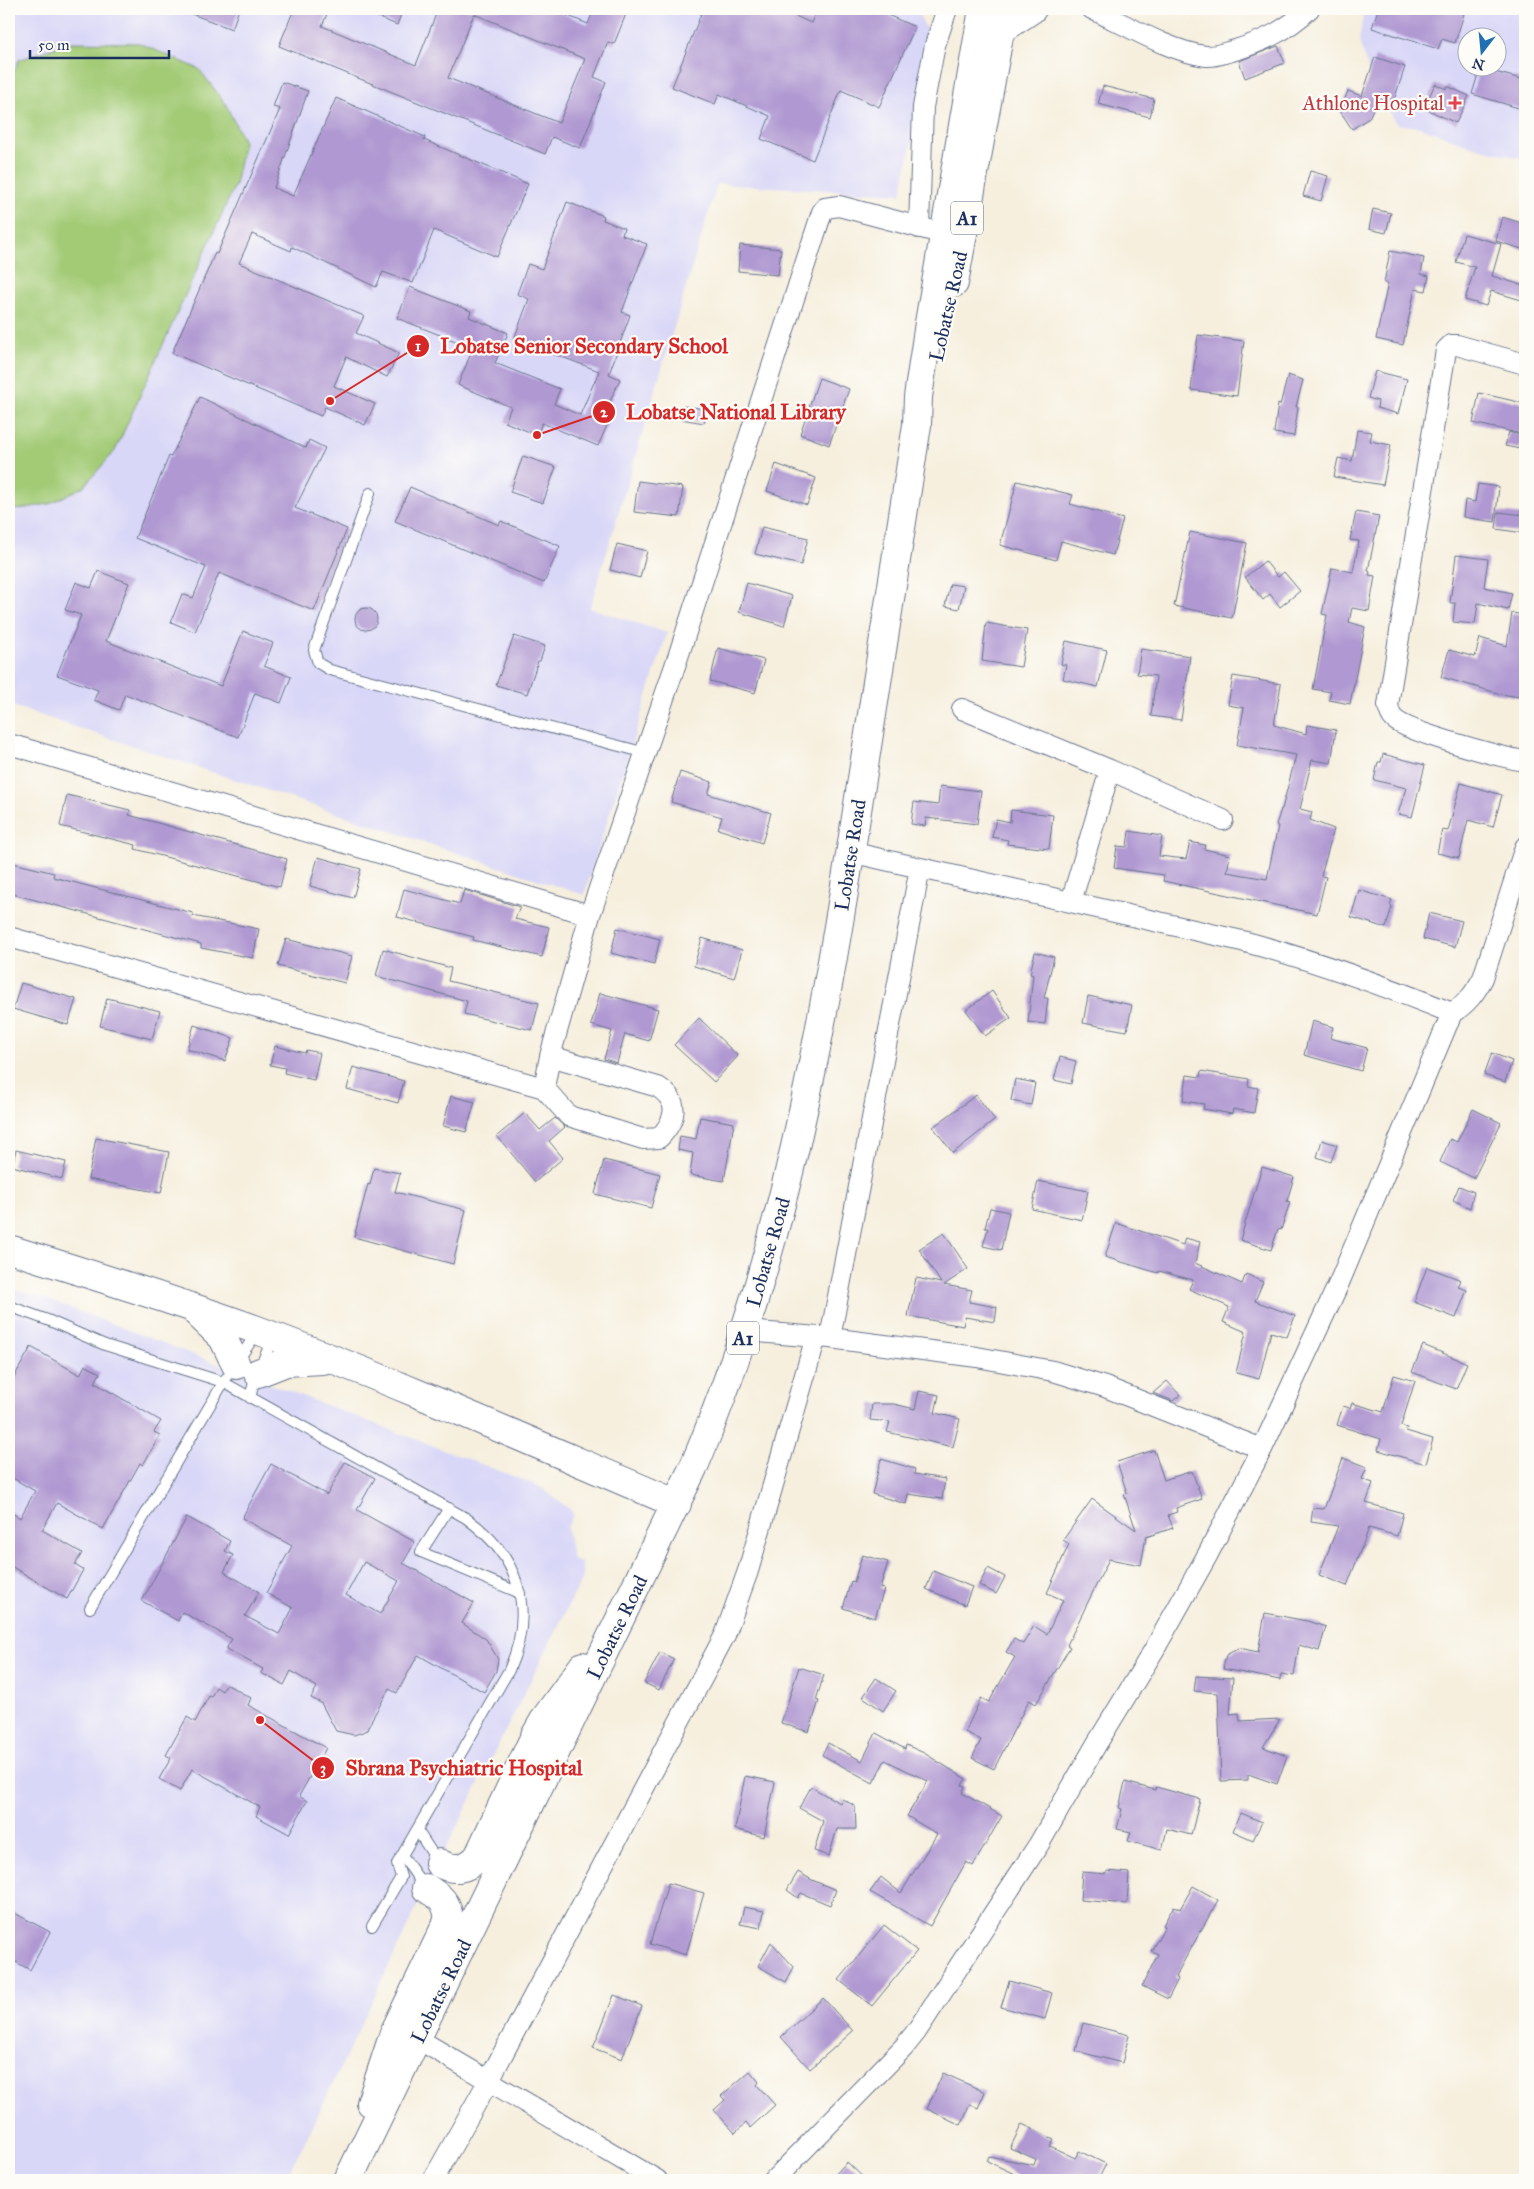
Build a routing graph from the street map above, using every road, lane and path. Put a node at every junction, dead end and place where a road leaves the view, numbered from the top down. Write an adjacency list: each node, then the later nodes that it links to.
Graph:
1 (947, 9): 7 (street)
2 (983, 9): 7 (main road, Lobatse Road / A1)
3 (1032, 9): 6 (main road)
4 (1092, 9): 5 (street)
5 (1309, 9)
6 (1002, 20): 7 (main road, Lobatse Road / A1)
7 (942, 234): 12 (street); 17 (main road, Lobatse Road / A1)
8 (1525, 364): 13 (street)
9 (370, 493): 12 (lane)
10 (962, 709): 14 (street)
11 (9, 744): 20 (street)
12 (646, 752): 20 (street)
13 (1525, 761)
14 (1110, 770): 15 (street); 19 (street)
15 (1223, 820)
16 (1525, 846): 22 (street)
17 (850, 852): 18 (street); 28 (main road, Lobatse Road / A1)
18 (920, 868): 19 (street); 30 (street)
19 (1071, 902): 22 (street)
20 (590, 915): 23 (street)
21 (9, 938): 24 (street)
22 (1452, 1013): 33 (street)
23 (550, 1056): 24 (street); 24 (street)
24 (544, 1088)
25 (9, 1249): 27 (main road)
26 (9, 1306): 32 (lane)
27 (190, 1306): 29 (main road); 32 (main road)
28 (745, 1331): 30 (street); 34 (main road, Lobatse Road / A1)
29 (266, 1334): 31 (main road); 32 (lane); 32 (lane)
30 (823, 1337): 33 (street); 45 (street)
31 (335, 1360): 32 (main road); 34 (main road)
32 (242, 1379): 35 (lane); 38 (lane)
33 (1262, 1449): 49 (street)
34 (677, 1504): 37 (main road, Lobatse Road / A1)
35 (449, 1508): 36 (lane); 36 (lane)
36 (520, 1593): 39 (lane)
37 (630, 1601): 41 (main road); 44 (main road, Lobatse Road / A1)
38 (90, 1608)
39 (417, 1830): 40 (lane); 41 (lane)
40 (402, 1855): 42 (lane); 43 (lane)
41 (439, 1863)
42 (426, 1888): 46 (main road)
43 (372, 1926)
44 (418, 2040): 45 (street); 46 (main road, Lobatse Road / A1)
45 (489, 2080): 47 (street); 48 (street)
46 (347, 2180)
47 (433, 2180)
48 (657, 2180)
49 (774, 2180)

